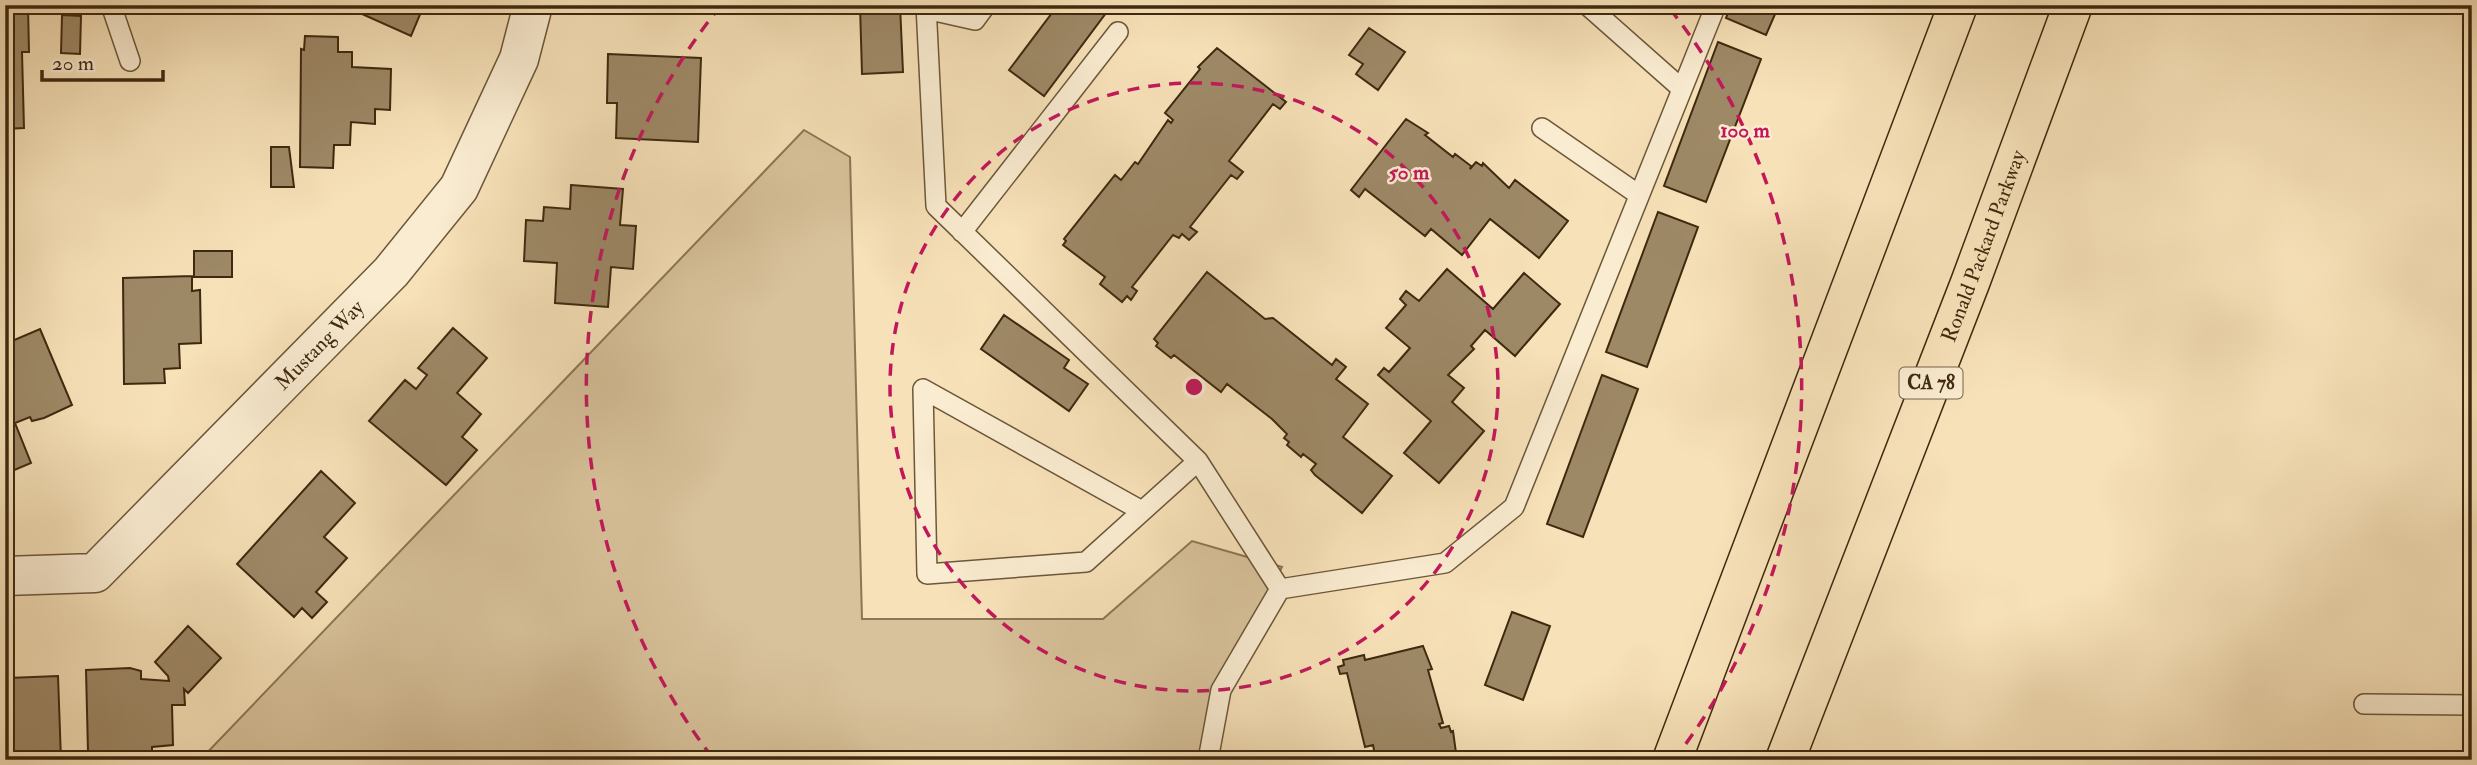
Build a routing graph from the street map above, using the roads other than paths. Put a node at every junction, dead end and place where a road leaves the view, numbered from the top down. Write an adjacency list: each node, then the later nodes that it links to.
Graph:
1 (111, 5): 10 (lane)
2 (533, 5): 17 (street, Mustang Way)
3 (986, 5): 8 (lane)
4 (1587, 5): 11 (lane)
5 (1716, 5): 11 (lane)
6 (1958, 5): 22 (highway)
7 (2073, 5): 23 (highway, Ronald Packard Parkway / CA 78)
8 (926, 7): 14 (lane)
9 (1118, 32): 14 (lane)
10 (130, 61)
11 (1682, 89): 13 (lane)
12 (1542, 128): 13 (lane)
13 (1639, 195): 18 (lane)
14 (962, 232): 15 (lane)
15 (1198, 461): 16 (lane); 18 (lane)
16 (1142, 511): 16 (lane)
17 (5, 576)
18 (1280, 589): 21 (lane)
19 (2364, 704): 20 (lane)
20 (2472, 705)
21 (1209, 760)
22 (1672, 760)
23 (1785, 760)

